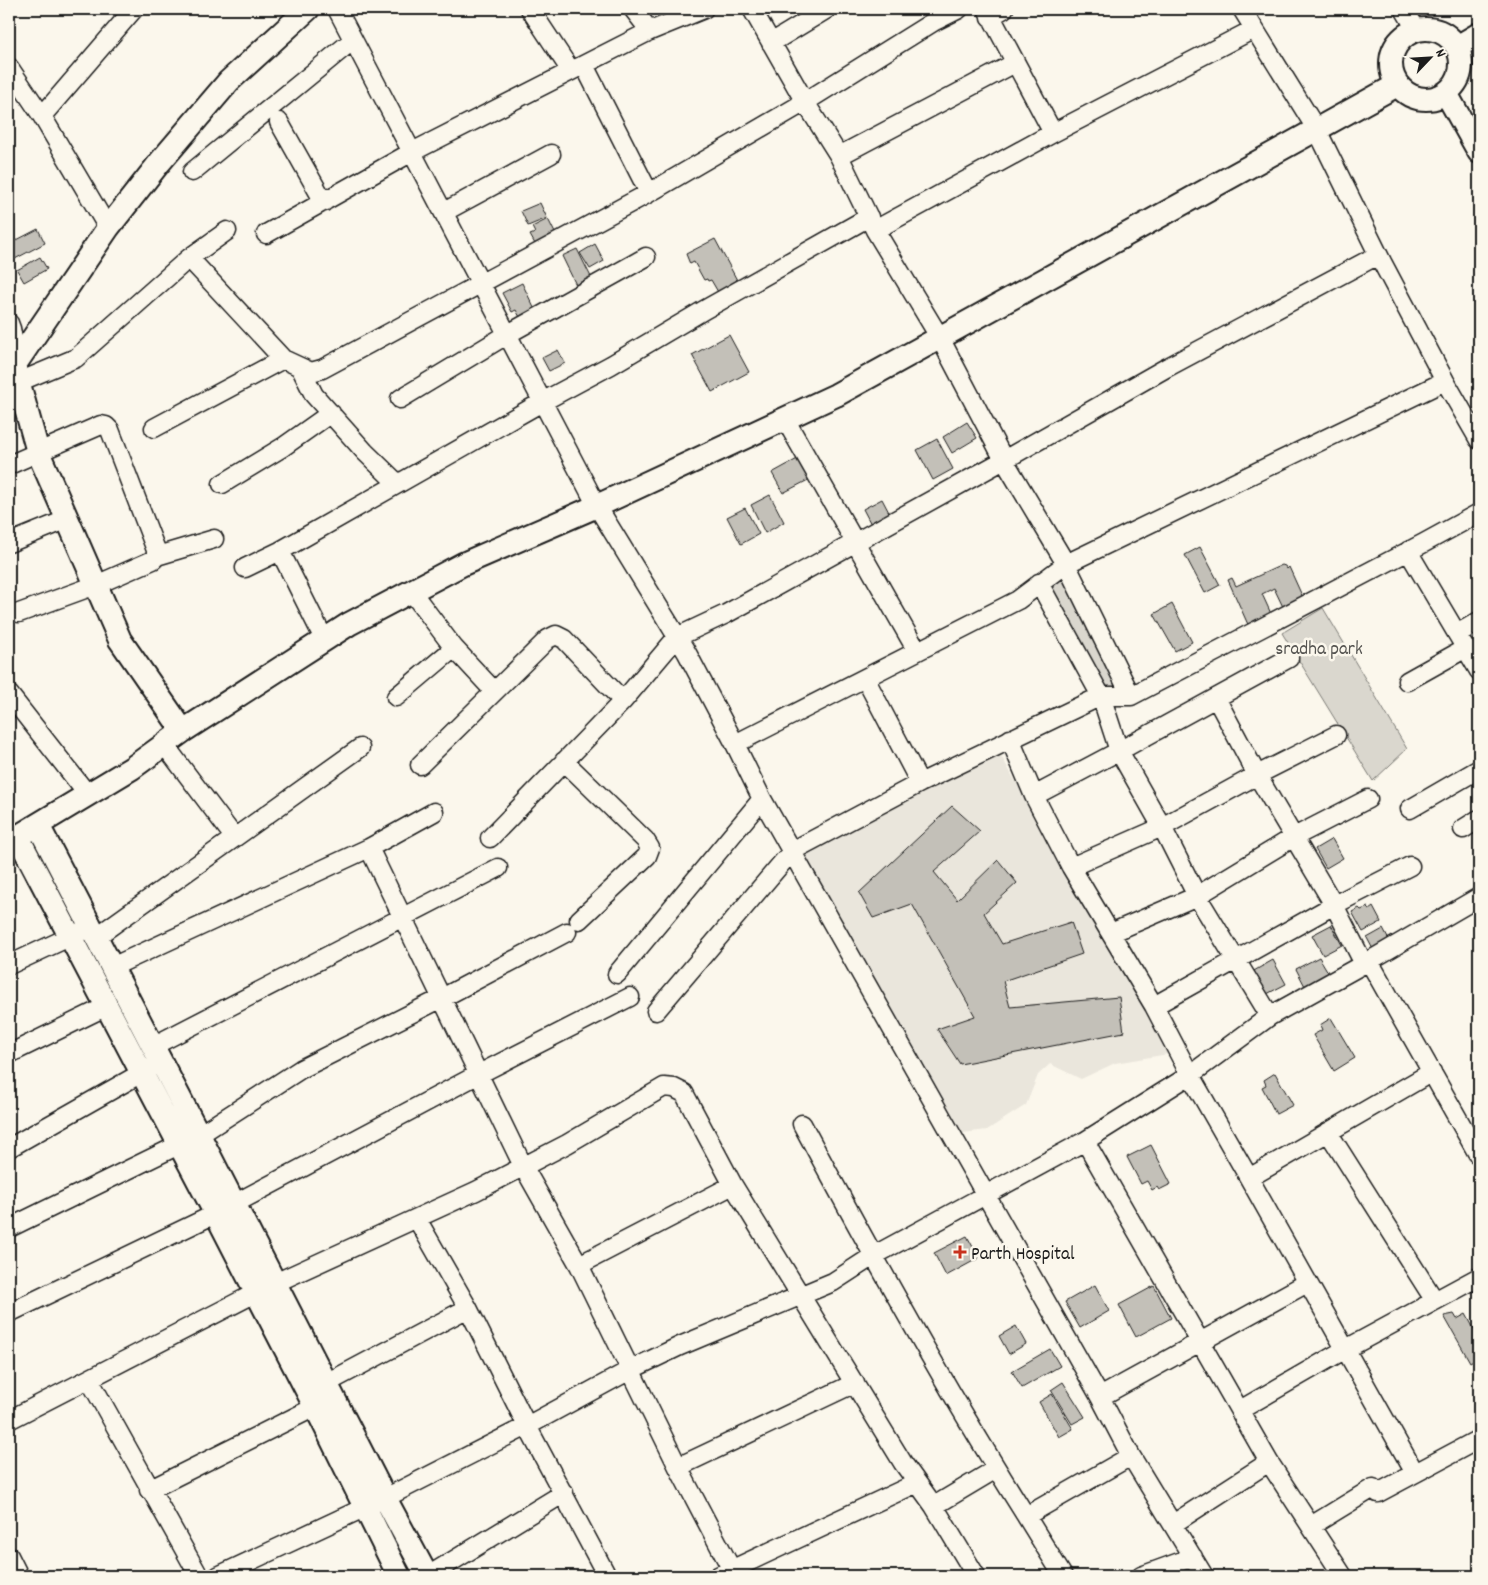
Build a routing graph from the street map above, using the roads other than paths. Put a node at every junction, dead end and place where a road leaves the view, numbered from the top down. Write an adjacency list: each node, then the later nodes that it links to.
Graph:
1 (134, 9): 26 (street)
2 (308, 9): 39 (street)
3 (337, 9): 17 (street)
4 (530, 9): 21 (street)
5 (633, 9): 15 (street)
6 (704, 9): 15 (street)
7 (752, 9): 18 (street)
8 (827, 9): 18 (street)
9 (959, 9): 25 (street)
10 (1242, 9): 13 (street)
11 (1404, 9): 14 (street)
12 (994, 11): 20 (street)
13 (1254, 29): 28 (street); 29 (street)
14 (1416, 29): 19 (street); 23 (street)
15 (650, 31): 21 (street)
16 (1479, 34): 19 (street)
17 (353, 40): 30 (street); 34 (street)
18 (771, 43): 25 (street)
19 (1457, 47): 24 (street)
20 (1015, 63): 29 (street); 33 (street)
21 (578, 68): 30 (street); 35 (street)
22 (10, 74): 26 (street)
23 (1397, 84): 24 (street); 28 (street)
24 (1446, 93): 31 (street)
25 (805, 102): 33 (street); 35 (street)
26 (42, 116): 39 (street)
27 (279, 122): 36 (street)
28 (1317, 130): 42 (street); 48 (street)
29 (1053, 133): 38 (street)
30 (412, 152): 36 (street); 37 (street)
31 (1479, 152)
32 (551, 154): 37 (street)
33 (838, 156): 38 (street)
34 (192, 172)
35 (649, 193): 45 (street)
36 (324, 202): 41 (street)
37 (444, 212): 45 (street)
38 (872, 223): 48 (street); 54 (street)
39 (108, 228): 50 (street)
40 (227, 231): 44 (street)
41 (266, 234)
42 (1378, 255): 52 (street); 60 (street)
43 (646, 257): 47 (street)
44 (189, 258): 49 (street); 50 (street)
45 (482, 283): 47 (street); 51 (street)
46 (9, 323): 50 (street)
47 (508, 334): 53 (street); 54 (street)
48 (940, 338): 56 (street); 60 (street)
49 (283, 359): 51 (street); 57 (street)
50 (12, 368): 59 (street)
51 (301, 368): 55 (street)
52 (1445, 381): 58 (street); 73 (street)
53 (400, 399)
54 (542, 402): 63 (street); 64 (street)
55 (331, 413): 62 (street); 63 (street)
56 (785, 419): 64 (street); 69 (street)
57 (154, 428)
58 (1479, 440)
59 (38, 452): 61 (street); 66 (street); 72 (street)
60 (1004, 460): 69 (street); 73 (street)
61 (9, 465)
62 (222, 484)
63 (397, 484): 71 (street)
64 (597, 506): 77 (street); 80 (street)
65 (1479, 513): 70 (street)
66 (68, 519): 68 (street); 76 (street)
67 (214, 539): 72 (street)
68 (9, 542)
69 (855, 543): 80 (street); 84 (street)
70 (1408, 550): 82 (street); 92 (street)
71 (280, 551): 74 (street); 81 (street)
72 (157, 556): 76 (street)
73 (1066, 564): 75 (street); 92 (street)
74 (245, 568)
75 (1039, 584): 84 (street); 91 (street)
76 (96, 585): 78 (street); 96 (street)
77 (411, 591): 81 (street); 83 (street)
78 (19, 613)
79 (1479, 621): 82 (street)
80 (677, 637): 95 (street); 100 (street)
81 (324, 639): 96 (street)
82 (1461, 641): 86 (street); 88 (street)
83 (454, 648): 89 (street); 93 (street)
84 (917, 651): 87 (street)
85 (1289, 658): 94 (street)
86 (1479, 671)
87 (865, 678): 100 (street); 107 (street)
88 (1408, 681)
89 (494, 691): 95 (street); 104 (street)
90 (9, 694): 108 (street)
91 (1101, 696): 92 (street); 98 (street); 102 (street)
92 (1131, 696)
93 (396, 697)
94 (1216, 698): 102 (street); 106 (street)
95 (623, 702): 103 (street)
96 (183, 731): 99 (street)
97 (1336, 735): 106 (street)
98 (1010, 739): 107 (street); 109 (street)
99 (164, 744): 108 (street); 118 (street)
100 (735, 744): 110 (street)
101 (360, 748): 118 (street)
102 (1119, 751): 109 (street); 116 (street)
103 (564, 762): 120 (street); 140 (street)
104 (420, 765)
105 (1479, 770): 112 (street)
106 (1257, 775): 116 (street); 119 (street)
107 (920, 783): 123 (street)
108 (88, 795): 115 (street)
109 (1034, 796): 125 (street)
110 (762, 799): 123 (street); 138 (street)
111 (1368, 799): 119 (street)
112 (1410, 808)
113 (434, 812): 122 (street)
114 (1479, 819): 117 (street)
115 (38, 825): 121 (street); 131 (street)
116 (1162, 827): 125 (street); 127 (street)
117 (1463, 829)
118 (234, 836): 131 (street)
119 (1294, 837): 127 (street); 129 (street)
120 (490, 838)
121 (13, 840): 133 (street)
122 (369, 848): 130 (street); 137 (street)
123 (792, 851): 143 (street); 161 (street)
124 (1410, 866): 129 (street)
125 (1071, 867): 132 (street)
126 (498, 868): 130 (street)
127 (1197, 896): 132 (street); 134 (street)
128 (1479, 897): 135 (street)
129 (1334, 905): 134 (street); 135 (street)
130 (402, 916): 140 (street); 146 (street)
131 (94, 932): 133 (street); 137 (street)
132 (1111, 933): 142 (street)
133 (70, 937): 136 (street); 141 (street)
134 (1236, 959): 142 (street); 144 (street)
135 (1367, 962): 144 (street); 148 (street)
136 (9, 965)
137 (112, 967): 146 (street)
138 (617, 974)
139 (630, 997): 149 (street)
140 (442, 998): 149 (street); 153 (street)
141 (107, 1006): 145 (street); 147 (street)
142 (1154, 1006): 150 (street)
143 (656, 1011)
144 (1270, 1016): 150 (street)
145 (9, 1054)
146 (157, 1054): 147 (street); 153 (street)
147 (142, 1072): 155 (street); 156 (street)
148 (1432, 1072): 152 (street); 157 (street)
149 (479, 1074): 158 (street); 162 (street)
150 (1190, 1074): 154 (street); 159 (street)
151 (802, 1124): 165 (street)
152 (1328, 1132): 159 (street); 172 (street)
153 (199, 1134): 155 (street); 162 (street)
154 (1085, 1141): 161 (street); 175 (street)
155 (180, 1144): 162 (street); 164 (street)
156 (9, 1148)
157 (1479, 1156)
158 (523, 1166): 160 (street); 163 (street); 166 (street)
159 (1249, 1178): 169 (street)
160 (733, 1185): 166 (street); 171 (street)
161 (985, 1195): 165 (street); 181 (street)
162 (225, 1209): 168 (street); 170 (street); 174 (street)
163 (417, 1219): 168 (street); 173 (street)
164 (9, 1228)
165 (873, 1256): 171 (street); 190 (street)
166 (580, 1265): 177 (street)
167 (1479, 1277): 172 (street)
168 (275, 1283): 170 (street); 179 (street)
169 (1307, 1283): 175 (street); 176 (street)
170 (256, 1294): 178 (street); 182 (street)
171 (801, 1295): 177 (street); 180 (street)
172 (1435, 1301): 176 (street)
173 (468, 1308): 179 (street); 185 (street)
174 (9, 1313)
175 (1198, 1342): 181 (street); 183 (street)
176 (1344, 1350): 183 (street); 191 (street)
177 (630, 1370): 185 (street); 189 (street)
178 (89, 1379): 184 (street); 193 (street)
179 (327, 1383): 195 (street)
180 (855, 1383): 189 (street); 192 (street)
181 (1100, 1396): 187 (street)
182 (315, 1407): 193 (street); 197 (street)
183 (1240, 1410): 188 (street)
184 (9, 1420)
185 (527, 1426): 194 (street); 195 (street)
186 (1479, 1439): 191 (street)
187 (1130, 1456): 198 (street); 199 (street)
188 (1269, 1462): 199 (street); 200 (street)
189 (678, 1467): 203 (street)
190 (996, 1469): 196 (street); 198 (street)
191 (1415, 1473): 200 (street)
192 (917, 1483): 196 (street); 203 (street)
193 (149, 1490): 205 (street)
194 (564, 1493): 208 (street); 209 (street)
195 (385, 1498): 197 (street); 208 (street)
196 (934, 1506): 210 (street)
197 (364, 1508): 206 (street); 207 (street)
198 (1026, 1516): 211 (street)
199 (1173, 1524): 202 (street)
200 (1311, 1526): 214 (street)
201 (9, 1556): 204 (street)
202 (1193, 1557): 212 (street); 213 (street)
203 (728, 1574)
204 (19, 1576)
205 (199, 1576)
206 (218, 1576)
207 (399, 1576)
208 (428, 1576)
209 (607, 1576)
210 (976, 1576)
211 (1063, 1576)
212 (1141, 1576)
213 (1204, 1576)
214 (1343, 1576)

